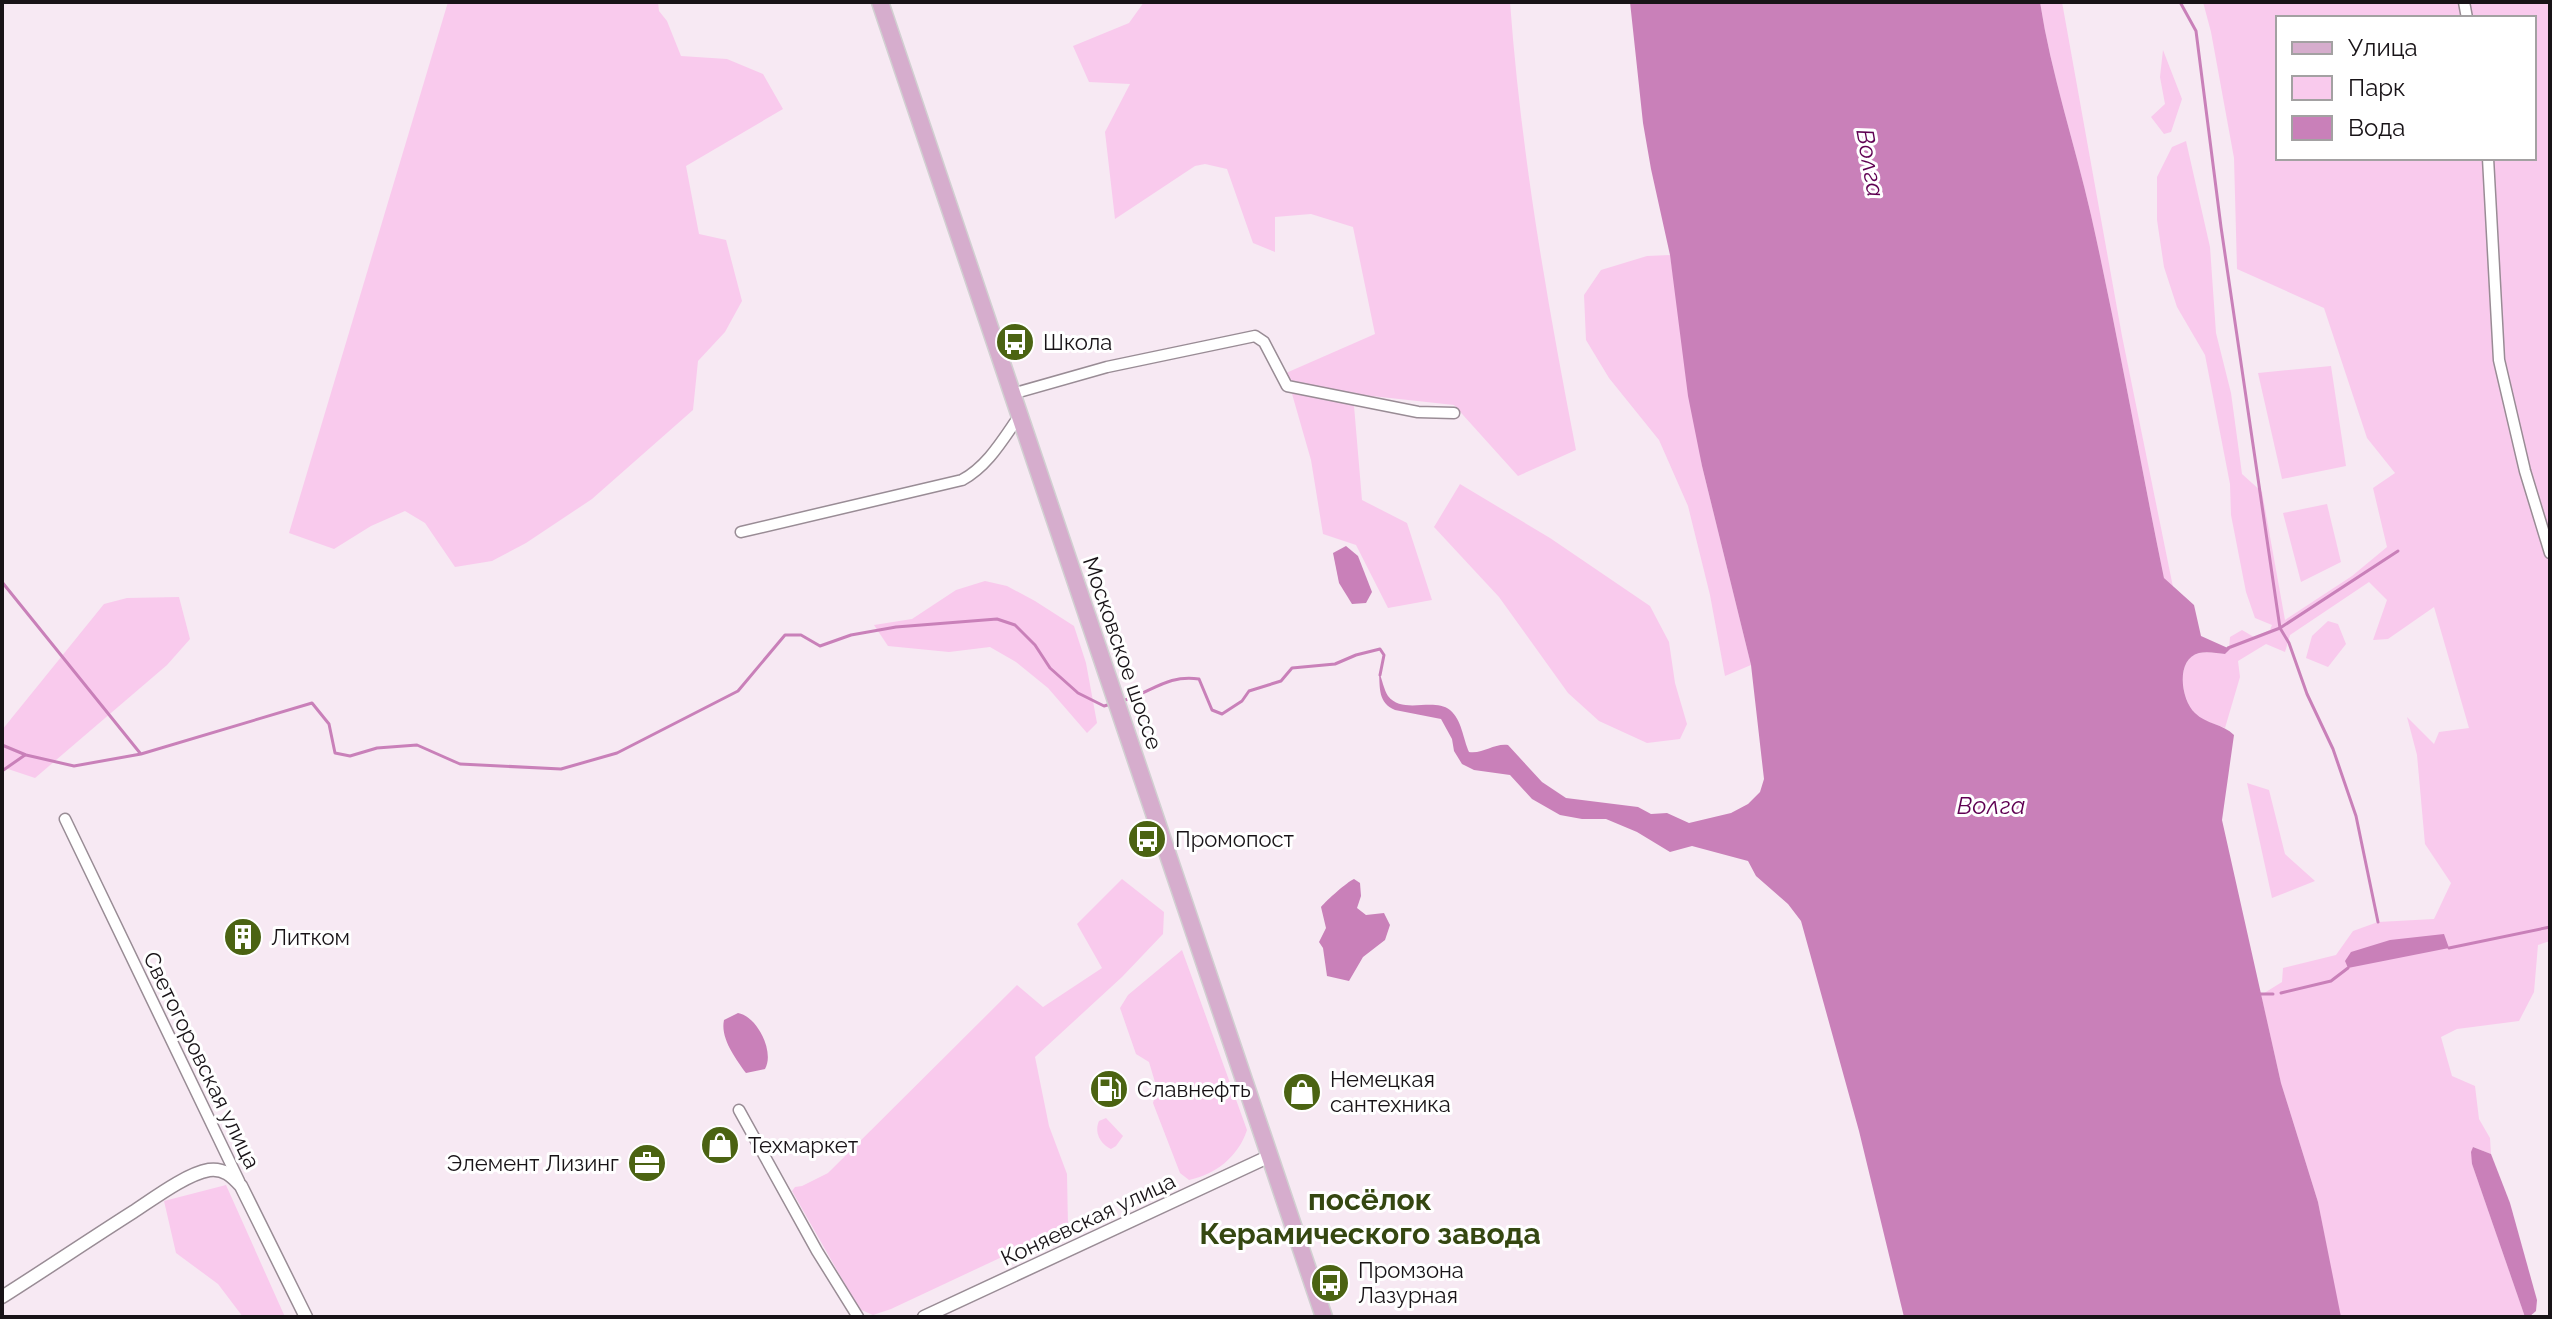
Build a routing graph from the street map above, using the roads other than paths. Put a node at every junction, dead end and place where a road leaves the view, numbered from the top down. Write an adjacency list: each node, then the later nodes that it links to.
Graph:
1 (880, 2): 3 (main road, Московское шоссе)
2 (2488, 160): 7 (street)
3 (1012, 394): 4 (street); 5 (main road, Московское шоссе)
4 (1454, 413)
5 (1020, 415): 6 (street); 10 (main road, Московское шоссе)
6 (741, 532)
7 (2550, 553)
8 (65, 819): 11 (street, Светогоровская улица)
9 (739, 1110): 14 (street)
10 (1270, 1156): 15 (street, Коняевская улица); 16 (main road, Московское шоссе)
11 (241, 1186): 12 (street); 13 (street, Светогоровская улица)
12 (2, 1297)
13 (306, 1317)
14 (858, 1317)
15 (924, 1317)
16 (1324, 1317)

